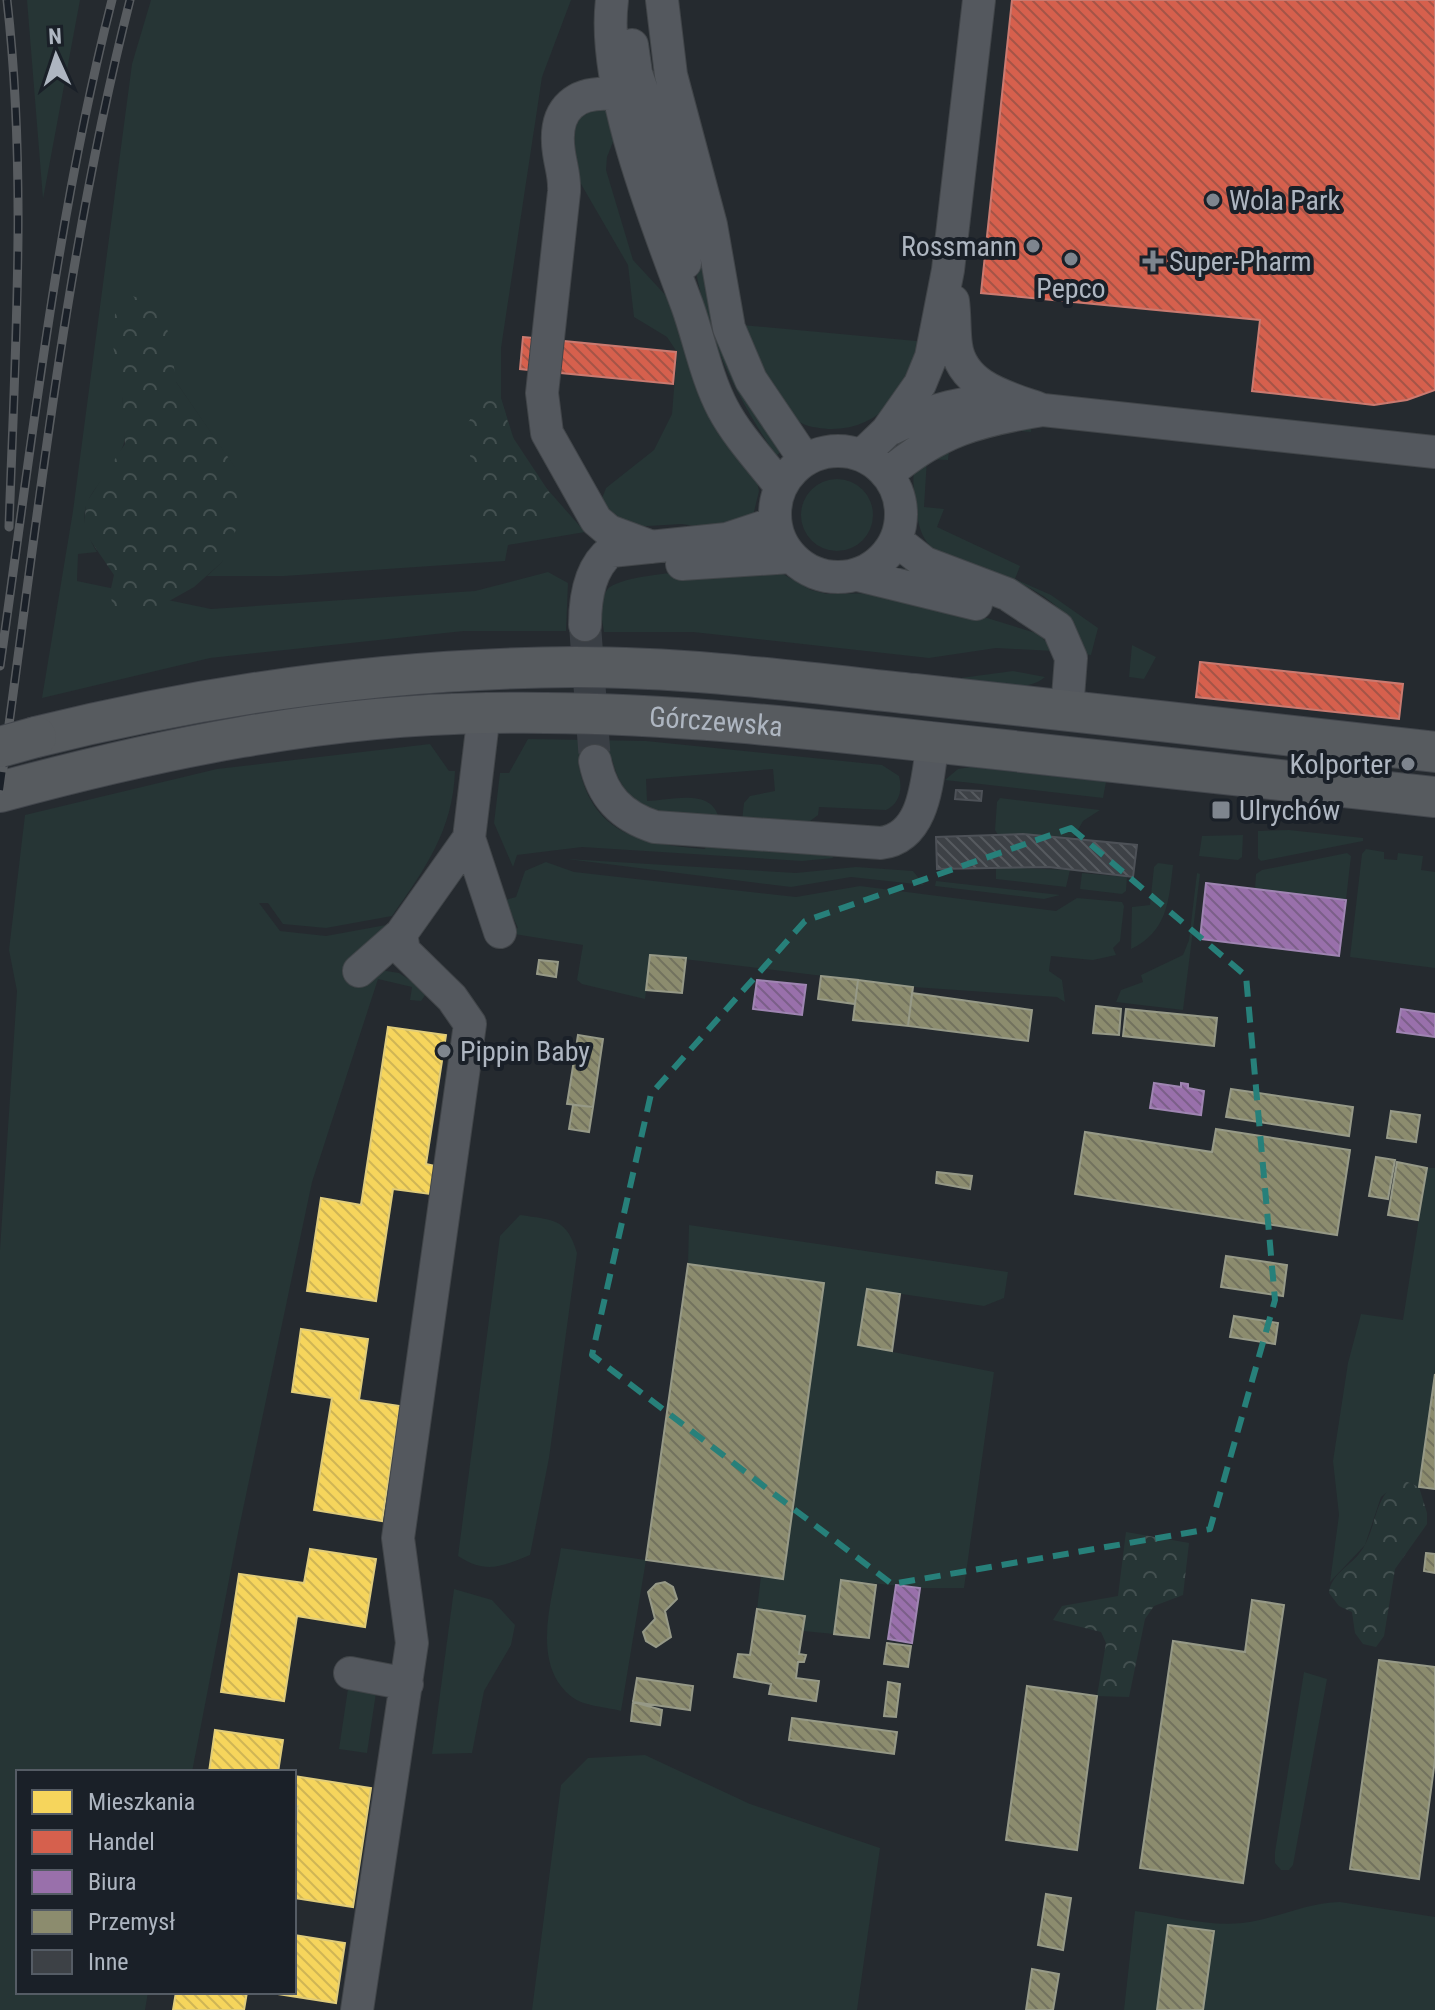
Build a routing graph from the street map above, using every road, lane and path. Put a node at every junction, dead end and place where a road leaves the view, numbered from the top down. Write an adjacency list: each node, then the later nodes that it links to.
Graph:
1 (612, 0): 5 (lane)
2 (632, 0): 6 (lane)
3 (662, 0): 8 (lane)
4 (979, 0): 7 (lane)
5 (619, 95): 9 (lane); 19 (lane)
6 (677, 191): 8 (lane); 9 (lane)
7 (948, 270): 10 (lane); 11 (lane)
8 (718, 278): 14 (lane)
9 (686, 302): 16 (lane)
10 (1029, 405): 11 (lane); 12 (lane); 15 (lane)
11 (887, 431): 13 (lane)
12 (1435, 452)
13 (862, 455): 14 (lane); 15 (lane)
14 (805, 460): 16 (lane)
15 (888, 474): 18 (lane)
16 (781, 487): 17 (lane)
17 (775, 523): 19 (lane); 20 (lane)
18 (896, 540): 21 (lane); 23 (lane)
19 (652, 547): 22 (lane)
20 (791, 557): 21 (lane); 22 (lane)
21 (858, 575): 23 (lane)
22 (593, 577): 24 (lane)
23 (1035, 614): 25 (lane)
24 (585, 625)
25 (1067, 710): 27 (main road, Górczewska); 29 (main road, Górczewska)
26 (484, 713): 28 (main road, Górczewska); 31 (main road, Górczewska); 33 (lane)
27 (18, 742)
28 (933, 742): 30 (lane); 32 (main road, Górczewska)
29 (1435, 752)
30 (595, 761)
31 (15, 788)
32 (1435, 797)
33 (469, 838): 34 (lane); 35 (lane)
34 (500, 932)
35 (401, 934): 36 (lane); 38 (lane)
36 (359, 971)
37 (350, 1673): 38 (lane)
38 (407, 1684): 39 (lane)
39 (357, 2010)

